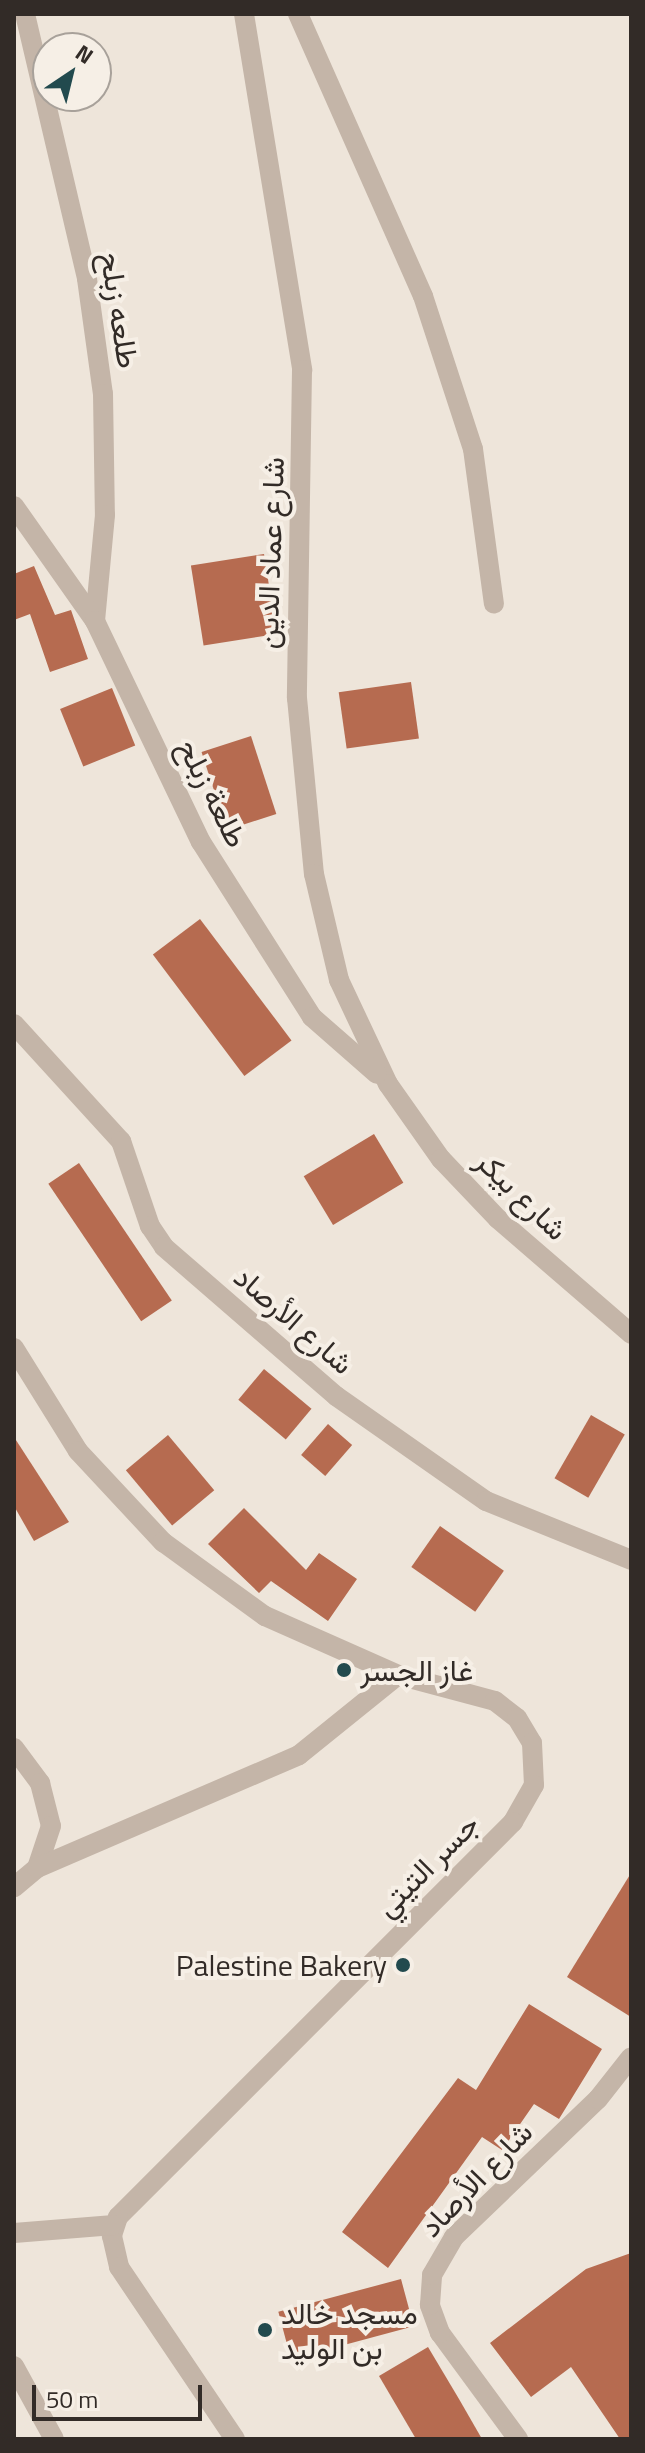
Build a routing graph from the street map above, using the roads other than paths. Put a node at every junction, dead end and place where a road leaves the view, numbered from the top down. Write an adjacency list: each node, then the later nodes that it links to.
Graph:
1 (25, 14): 6 (street, طلعه زبلح)
2 (244, 14): 8 (street, شارع عماد الدين)
3 (298, 14): 5 (street)
4 (14, 506): 6 (street, طلعة زبلح)
5 (494, 604)
6 (95, 621): 8 (street, طلعة زبلح)
7 (14, 1024): 11 (street, شارع الأرصاد)
8 (388, 1084): 9 (street, شارع بيكر)
9 (631, 1334)
10 (14, 1348): 12 (street, جسر التيتي)
11 (631, 1560)
12 (399, 1676): 14 (street); 17 (street, جسر التيتي)
13 (14, 1748): 14 (street)
14 (37, 1868): 15 (street)
15 (14, 1887)
16 (631, 2057): 22 (street, شارع الأرصاد)
17 (114, 2225): 18 (street); 21 (street)
18 (14, 2233)
19 (14, 2366): 20 (street)
20 (54, 2439)
21 (235, 2439)
22 (518, 2439)

